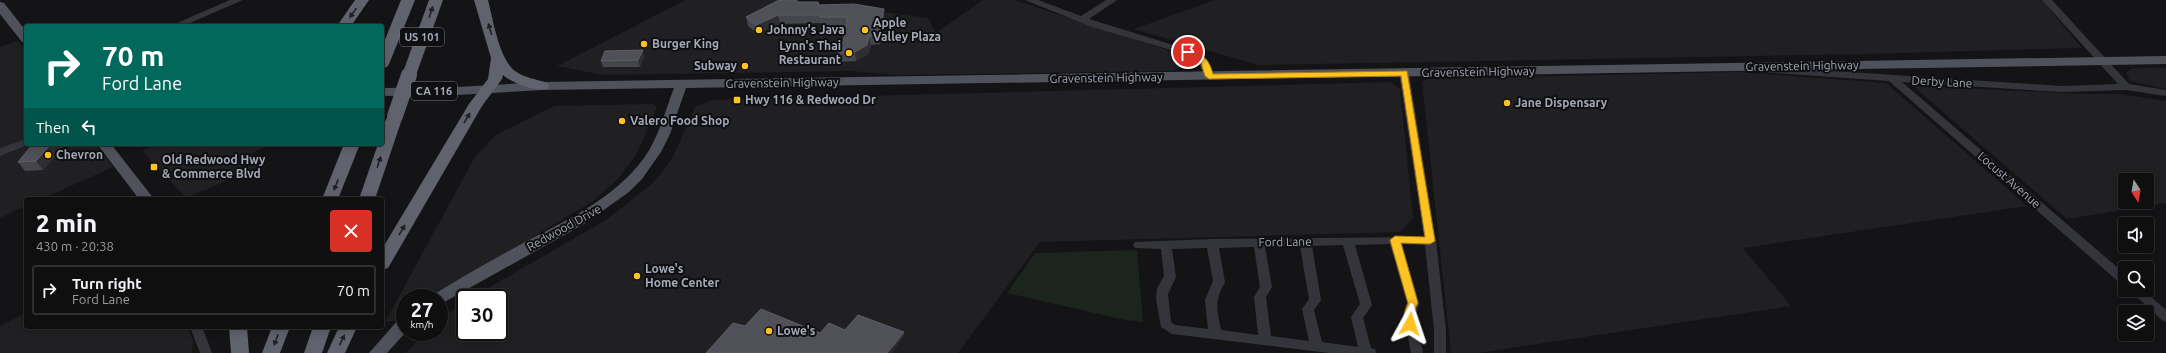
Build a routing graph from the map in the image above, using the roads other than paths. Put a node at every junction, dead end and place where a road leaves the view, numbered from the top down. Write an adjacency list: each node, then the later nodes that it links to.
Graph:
1 (238, 0): 11 (street)
2 (362, 0): 12 (highway, one-way to 12)
3 (408, 0): 15 (highway, US 101)
4 (436, 0): 36 (highway, US 101, one-way to 4, bridge)
5 (481, 0): 14 (highway, CA 116, one-way to 5)
6 (1030, 0): 10 (street)
7 (1112, 0): 10 (street)
8 (2047, 0): 17 (street)
9 (0, 6): 13 (main road)
10 (1082, 20): 20 (street)
11 (181, 24)
12 (345, 24)
13 (24, 37)
14 (498, 58): 23 (highway, CA 116); 25 (highway)
15 (384, 59)
16 (2166, 60): 17 (main road, Gravenstein Highway / CA 116)
17 (2104, 62): 18 (main road, Gravenstein Highway / CA 116); 24 (street)
18 (1717, 67): 19 (main road, Gravenstein Highway / CA 116); 21 (street, Derby Lane)
19 (1404, 73): 20 (main road, Gravenstein Highway / CA 116); 39 (street)
20 (1209, 76): 22 (main road, Gravenstein Highway / CA 116)
21 (1893, 79): 24 (street, Derby Lane); 46 (street, Locust Avenue)
22 (681, 85): 23 (main road, Gravenstein Highway / CA 116); 47 (main road, Redwood Drive)
23 (542, 86): 25 (main road, Gravenstein Highway / CA 116)
24 (2126, 87): 27 (street, Derby Lane)
25 (487, 89): 26 (main road, Gravenstein Highway / CA 116); 45 (highway, one-way to 25)
26 (384, 92)
27 (2166, 93)
28 (24, 143): 32 (street)
29 (106, 146): 33 (main road)
30 (115, 146): 33 (main road)
31 (351, 146): 35 (highway, one-way to 35)
32 (0, 152)
33 (119, 163): 34 (main road)
34 (145, 197)
35 (331, 197)
36 (367, 197)
37 (1395, 240): 38 (street, Ford Lane); 39 (street, Ford Lane); 67 (street)
38 (1348, 241): 40 (street, Ford Lane); 65 (street)
39 (1430, 241): 68 (street)
40 (1305, 242): 42 (street, Ford Lane); 58 (street)
41 (1212, 243): 42 (street, Ford Lane); 44 (street, Ford Lane); 56 (street)
42 (1259, 243): 57 (street)
43 (1139, 244): 44 (street, Ford Lane)
44 (1166, 244): 56 (street)
45 (384, 261)
46 (2118, 275)
47 (448, 293)
48 (2143, 297): 49 (street)
49 (2166, 317)
50 (197, 329): 59 (street)
51 (238, 329): 60 (highway)
52 (280, 329): 61 (highway, one-way to 61)
53 (321, 329): 62 (highway)
54 (347, 329): 63 (highway, one-way to 54)
55 (396, 333): 64 (main road)
56 (1215, 334): 57 (street)
57 (1265, 340): 58 (street)
58 (1316, 346): 65 (street)
59 (206, 353)
60 (240, 353)
61 (271, 353)
62 (313, 353)
63 (336, 353)
64 (378, 353)
65 (1366, 353): 66 (street)
66 (1370, 353)
67 (1417, 353)
68 (1440, 353)

